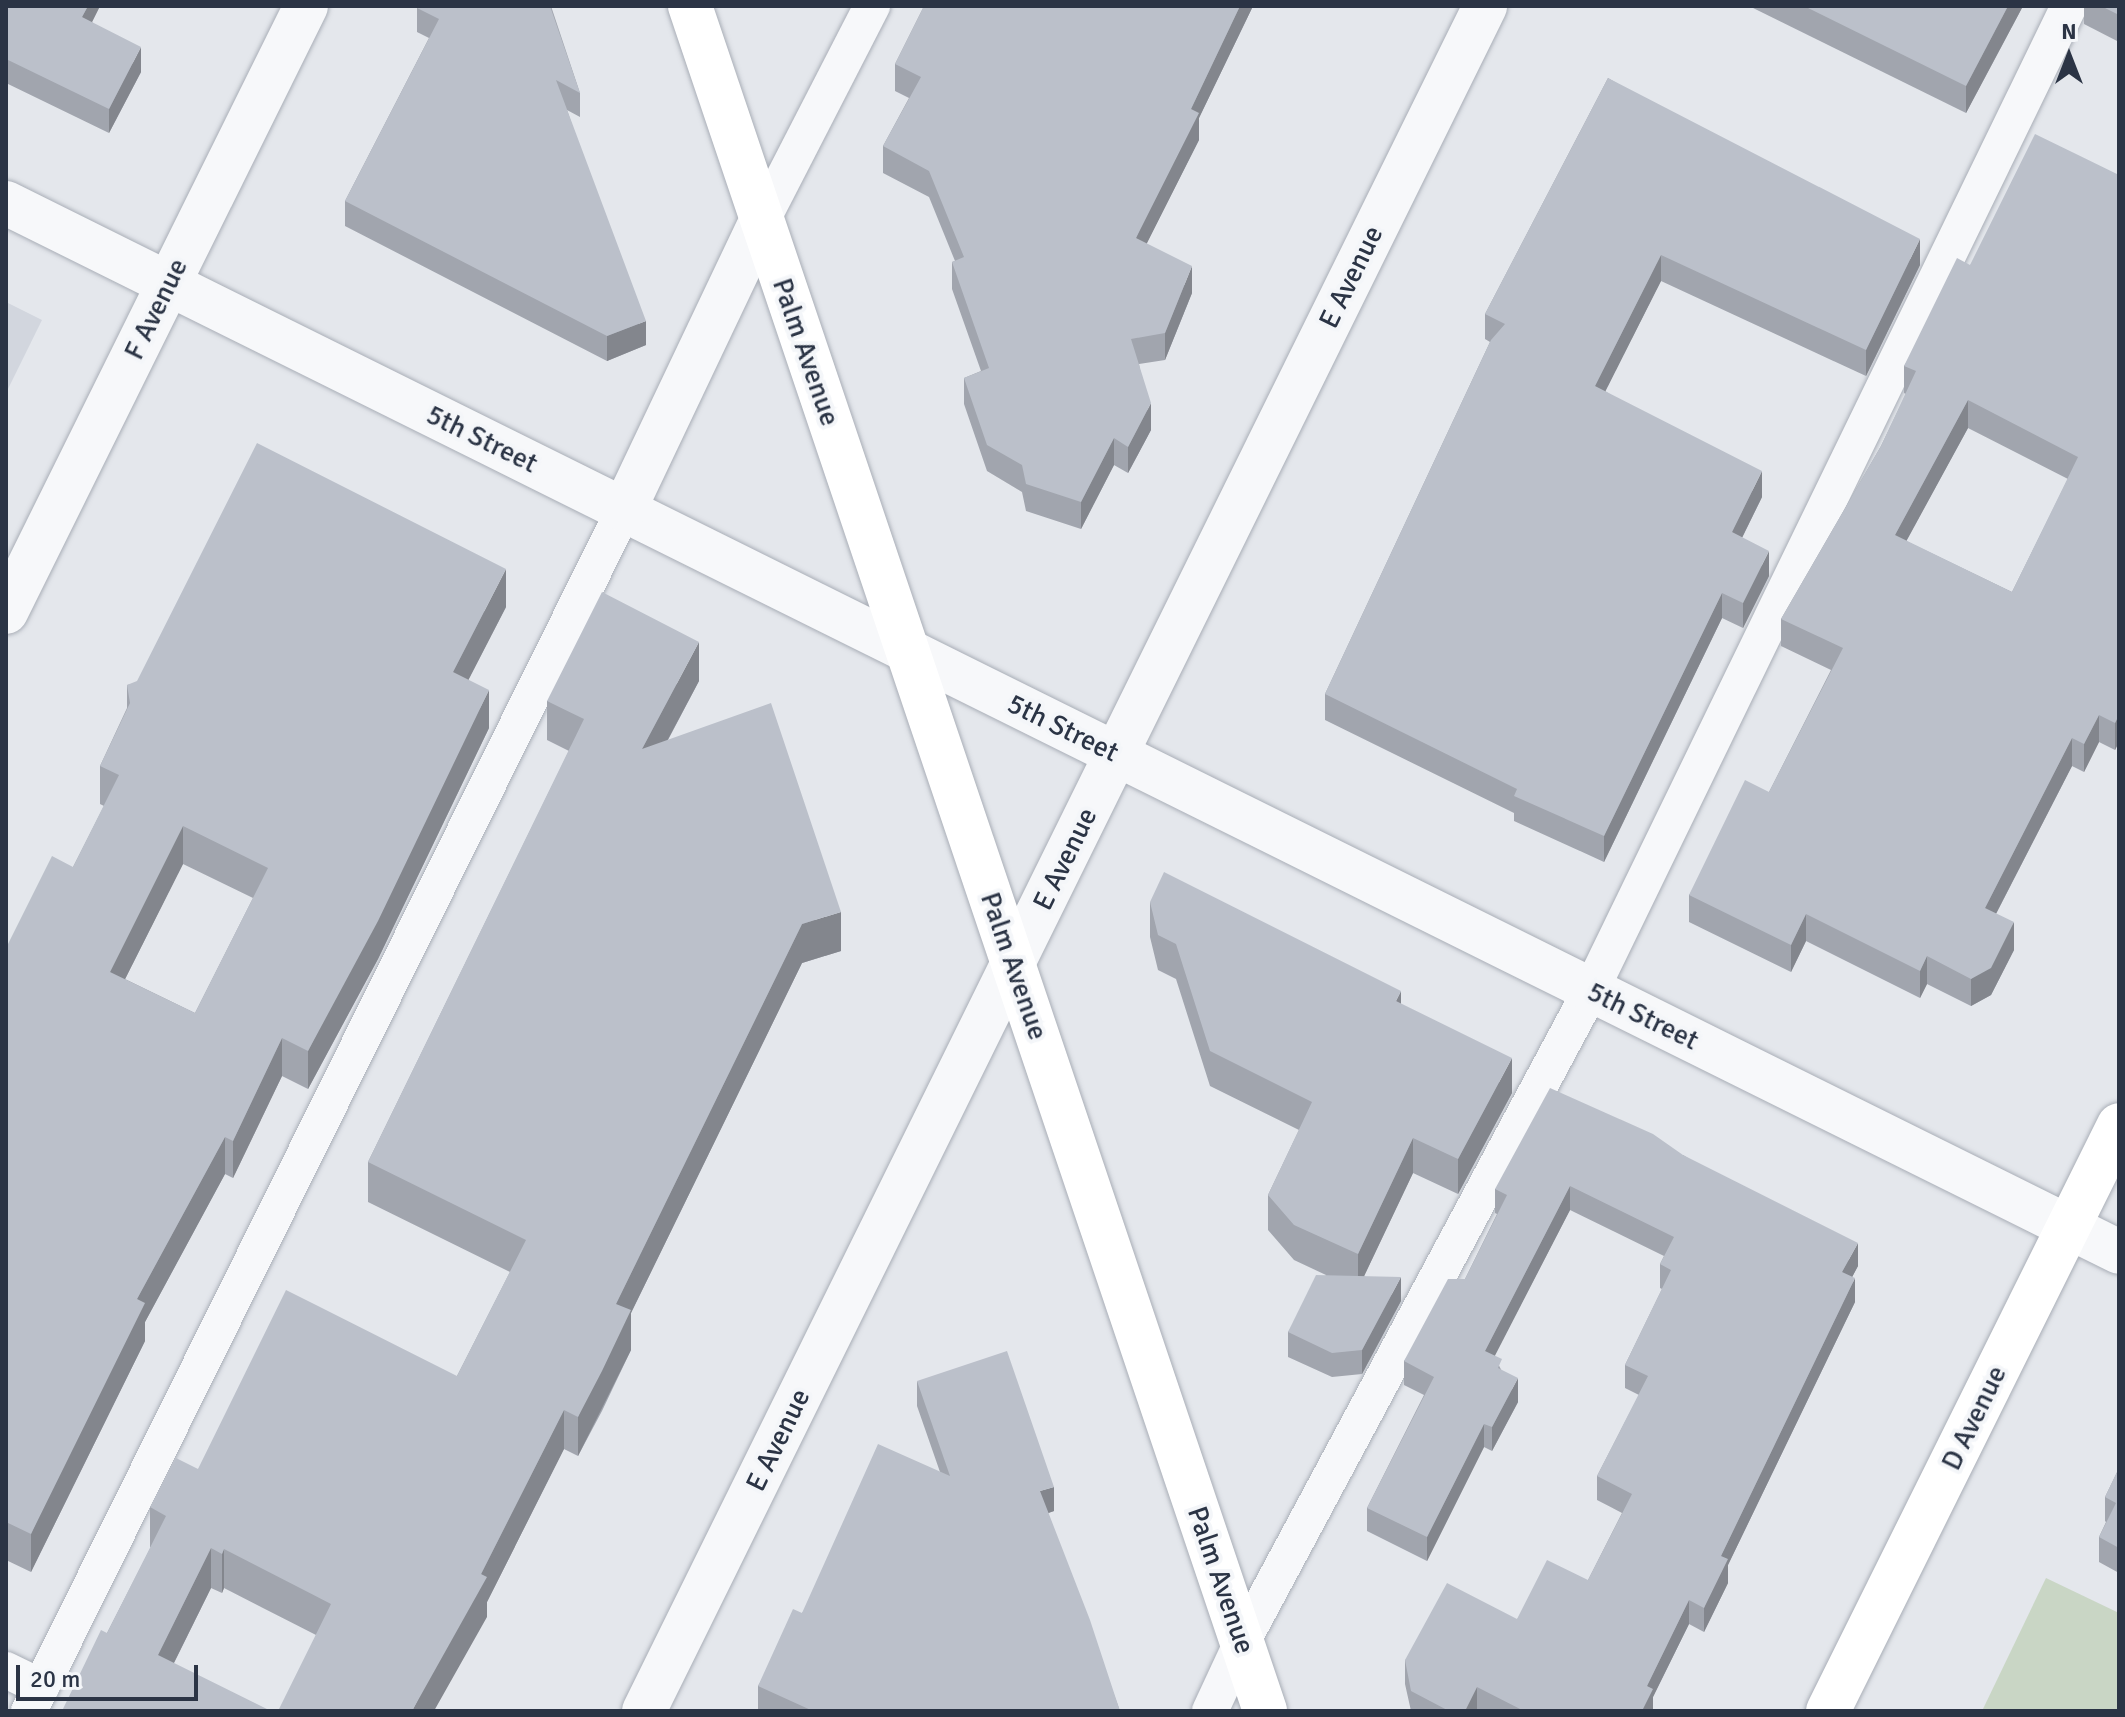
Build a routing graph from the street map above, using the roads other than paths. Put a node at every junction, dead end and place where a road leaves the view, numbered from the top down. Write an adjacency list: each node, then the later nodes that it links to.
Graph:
1 (306, 6): 8 (street, F Avenue)
2 (690, 6): 7 (street, Palm Avenue)
3 (872, 6): 7 (lane)
4 (1485, 6): 12 (street, E Avenue)
5 (2069, 6): 14 (lane)
6 (6, 203): 8 (street, 5th Street)
7 (761, 222): 9 (street, Palm Avenue); 11 (street, Palm Avenue)
8 (168, 284): 9 (street, 5th Street); 10 (street, F Avenue)
9 (624, 510): 11 (street, 5th Street); 20 (lane)
10 (6, 612)
11 (906, 650): 12 (street, 5th Street); 13 (street, Palm Avenue)
12 (1116, 754): 13 (street, E Avenue); 14 (street, 5th Street)
13 (1013, 962): 18 (street, Palm Avenue); 21 (street, E Avenue)
14 (1591, 990): 16 (street, 5th Street); 18 (lane)
15 (2119, 1125): 16 (street, D Avenue)
16 (2069, 1227): 17 (street, 5th Street); 24 (street, D Avenue)
17 (2119, 1252)
18 (1242, 1642): 22 (lane); 23 (street, Palm Avenue)
19 (6, 1670): 20 (lane)
20 (35, 1699)
21 (644, 1711)
22 (1210, 1711)
23 (1265, 1711)
24 (1828, 1711)

